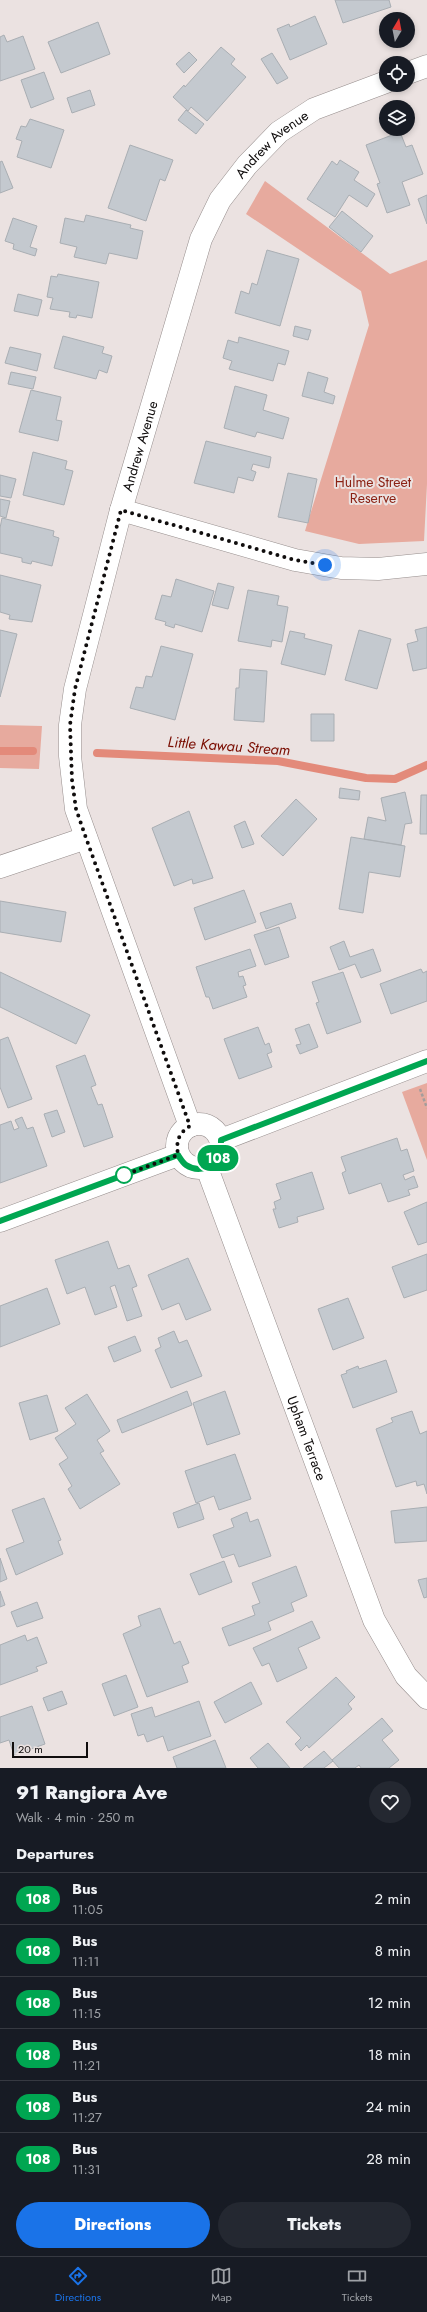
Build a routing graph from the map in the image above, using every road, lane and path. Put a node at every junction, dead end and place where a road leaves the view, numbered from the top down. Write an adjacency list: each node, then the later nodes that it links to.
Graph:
1 (427, 66): 2 (street)
2 (415, 70)
3 (379, 85): 4 (street, Andrew Avenue)
4 (121, 510): 5 (street); 6 (street, Andrew Avenue)
5 (427, 564)
6 (86, 838): 7 (street); 9 (street, Andrew Avenue)
7 (0, 867)
8 (427, 1061): 10 (street)
9 (190, 1126): 10 (street); 11 (street)
10 (221, 1140): 12 (street)
11 (178, 1155): 12 (street); 13 (street)
12 (207, 1168): 14 (street, Upham Terrace)
13 (0, 1221)
14 (427, 1698)

